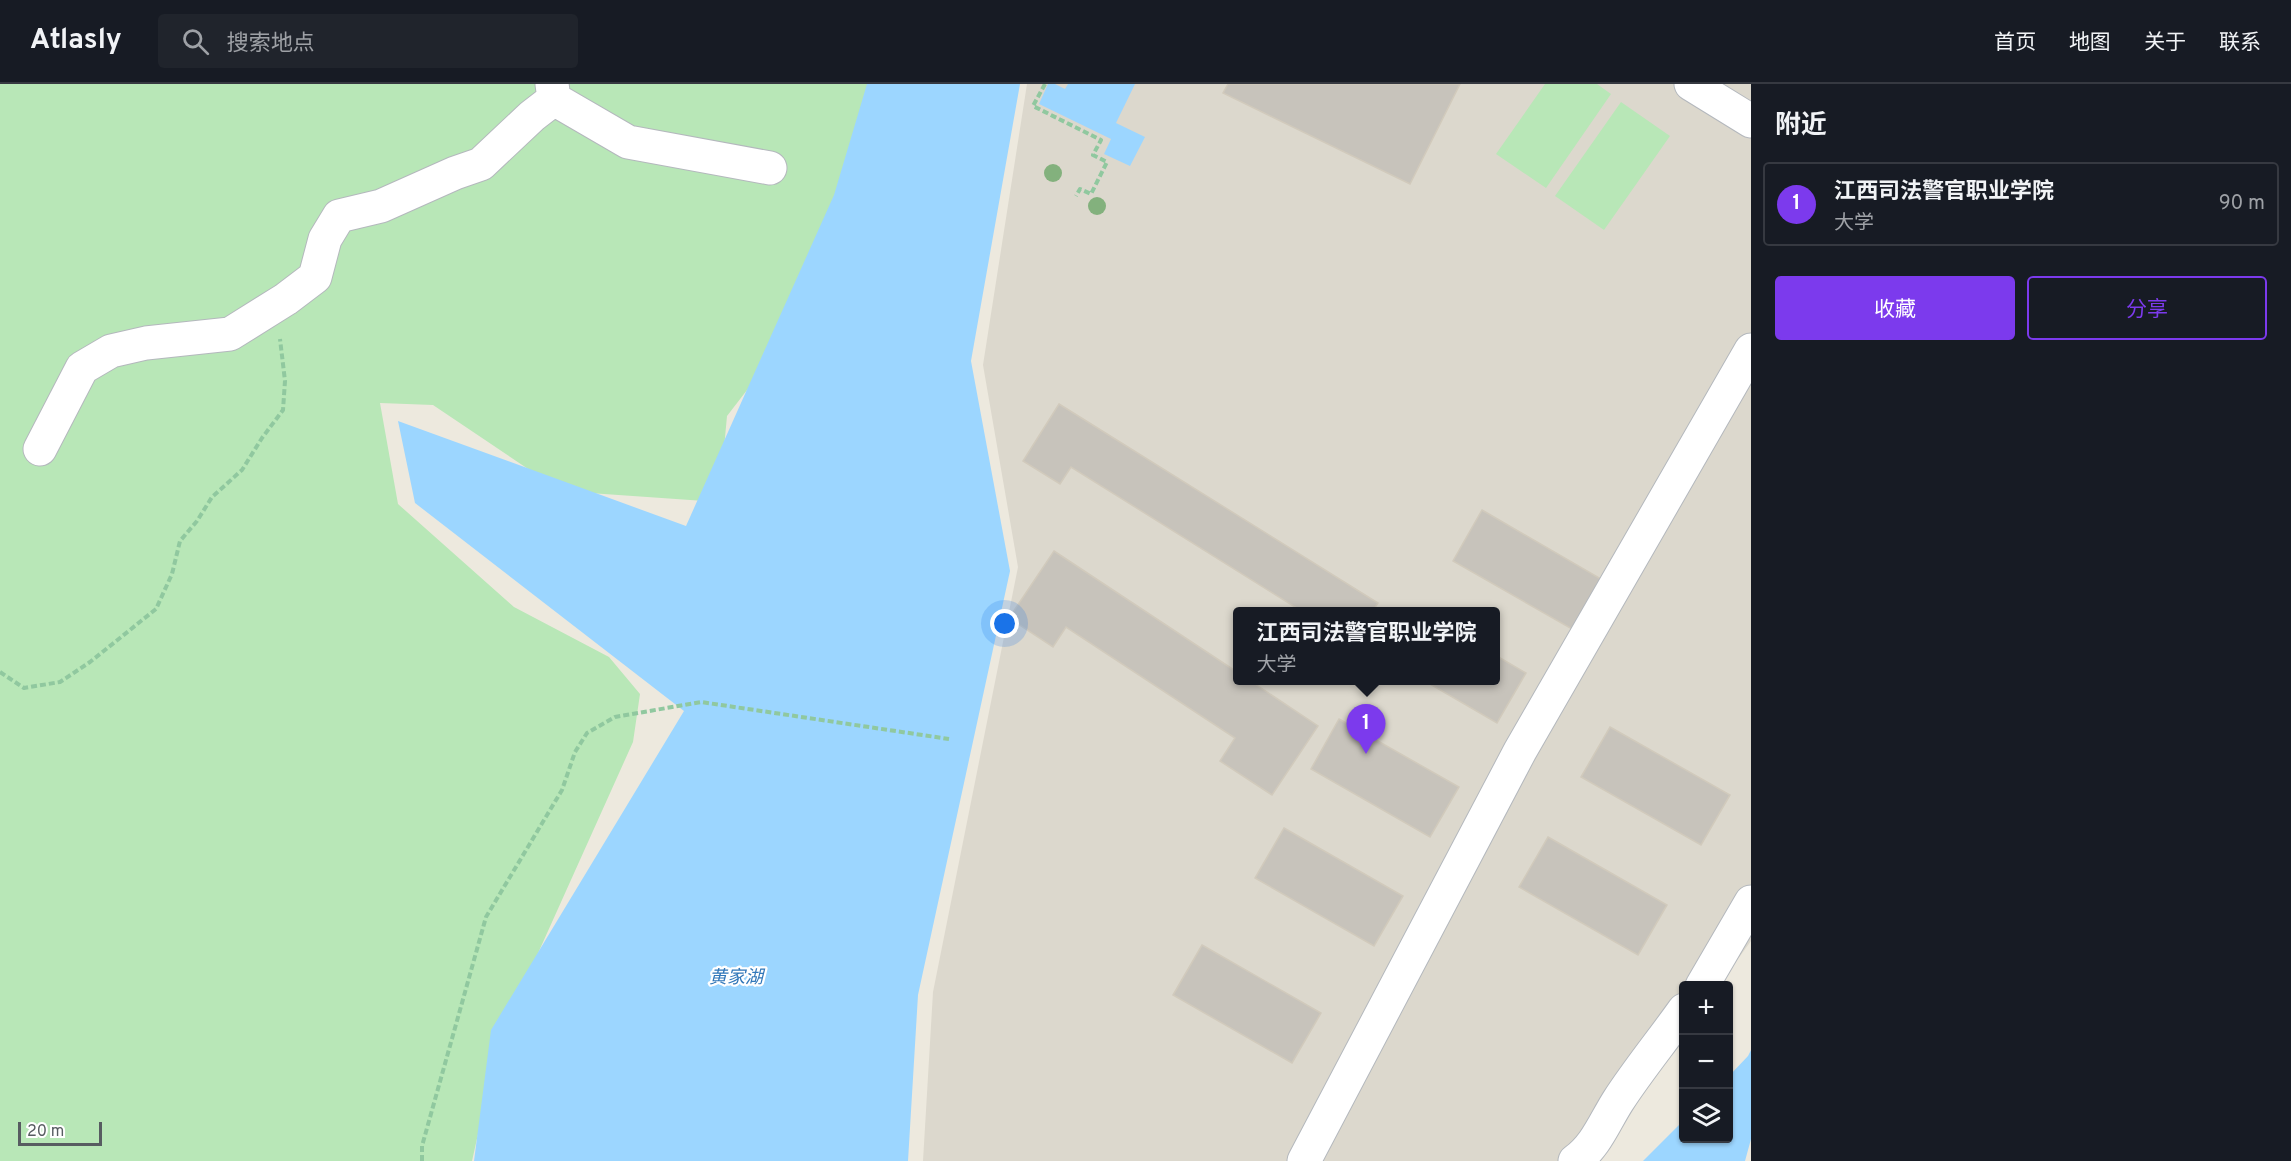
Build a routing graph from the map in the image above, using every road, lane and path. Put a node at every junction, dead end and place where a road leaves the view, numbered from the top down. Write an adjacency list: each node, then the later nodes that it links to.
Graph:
1 (1045, 84): 6 (path)
2 (1691, 84): 4 (lane)
3 (553, 92): 5 (lane); 7 (lane)
4 (1751, 121)
5 (770, 168)
6 (1076, 196)
7 (276, 306): 9 (lane); 10 (path)
8 (1751, 350): 16 (lane)
9 (40, 448)
10 (0, 672)
11 (949, 739): 15 (path)
12 (1751, 903): 13 (lane)
13 (1705, 981)
14 (1679, 1017): 17 (lane)
15 (422, 1161)
16 (1304, 1161)
17 (1575, 1161)

